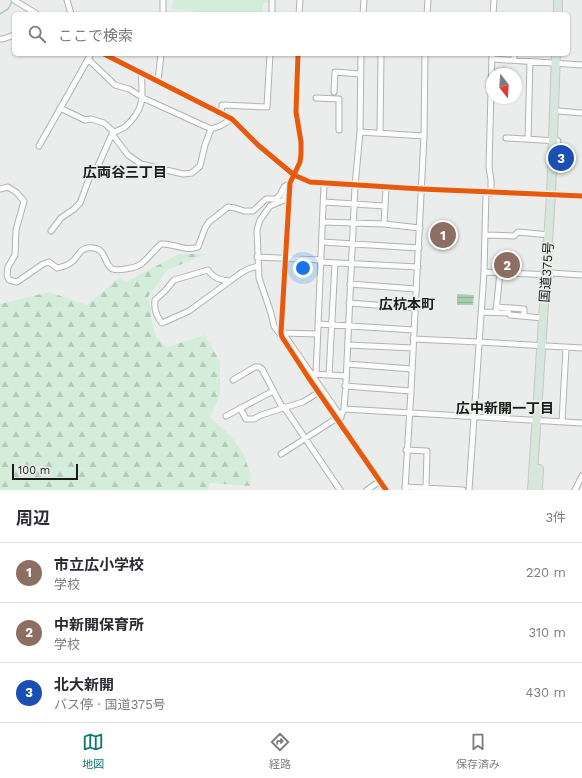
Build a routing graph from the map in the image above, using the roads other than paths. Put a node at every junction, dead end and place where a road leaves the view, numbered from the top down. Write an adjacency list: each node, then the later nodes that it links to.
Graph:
1 (14, 0): 11 (street)
2 (67, 0): 12 (street)
3 (163, 0): 13 (street)
4 (272, 0): 14 (street)
5 (300, 0): 15 (street)
6 (364, 0): 16 (street)
7 (428, 0): 17 (street)
8 (494, 0): 18 (street)
9 (558, 0): 19 (highway)
10 (563, 0): 20 (highway)
11 (34, 12)
12 (70, 12)
13 (163, 12)
14 (272, 12)
15 (299, 12)
16 (363, 12)
17 (427, 12)
18 (494, 12)
19 (558, 12)
20 (563, 12)
21 (12, 36): 22 (street)
22 (0, 39)
23 (89, 56): 43 (street); 45 (street)
24 (108, 56): 39 (street)
25 (161, 56): 41 (street)
26 (270, 56): 47 (street)
27 (298, 56): 60 (street)
28 (361, 56): 40 (street)
29 (381, 56): 54 (street)
30 (425, 56): 55 (street)
31 (492, 56): 35 (street); 68 (street)
32 (514, 56): 35 (street)
33 (557, 56): 37 (highway, 国道375号)
34 (561, 56): 37 (highway, 国道375号)
35 (514, 60): 36 (street)
36 (530, 62): 37 (street); 57 (street)
37 (559, 64): 38 (street); 46 (highway, 国道375号); 58 (highway, 国道375号)
38 (582, 65)
39 (141, 72): 41 (street); 43 (street)
40 (360, 74): 42 (street); 52 (street)
41 (158, 81): 47 (street)
42 (334, 92)
43 (143, 98): 50 (street); 53 (street)
44 (316, 98): 51 (street)
45 (60, 108): 53 (street); 59 (street)
46 (559, 111): 48 (street); 58 (highway, 国道375号)
47 (221, 113): 49 (street)
48 (582, 113)
49 (232, 119): 50 (street); 60 (street)
50 (211, 129): 53 (street)
51 (339, 130)
52 (360, 132): 54 (street); 63 (street)
53 (113, 133): 78 (street)
54 (380, 133): 55 (street)
55 (424, 136): 66 (street)
56 (506, 138): 57 (street)
57 (528, 140): 58 (street)
58 (556, 141): 69 (highway, 国道375号)
59 (39, 146)
60 (294, 175): 61 (street); 62 (street)
61 (290, 183): 65 (street); 67 (street)
62 (324, 184): 63 (street); 71 (street)
63 (355, 186): 64 (street); 72 (street)
64 (386, 188): 66 (street); 73 (street)
65 (0, 189)
66 (421, 189): 68 (street); 77 (street)
67 (290, 191): 84 (street); 85 (street)
68 (488, 192): 69 (street); 79 (street)
69 (554, 195): 70 (street); 80 (highway, 国道375号); 93 (highway, 国道375号)
70 (582, 196)
71 (324, 202): 72 (street); 74 (street)
72 (354, 204): 73 (street); 75 (street)
73 (385, 206): 76 (street)
74 (323, 222): 75 (street); 81 (street)
75 (353, 223): 76 (street); 82 (street)
76 (384, 224): 77 (street)
77 (420, 228): 83 (street)
78 (51, 231)
79 (486, 235): 80 (street); 91 (street)
80 (549, 235): 93 (highway, 国道375号)
81 (322, 242): 82 (street); 86 (street)
82 (353, 243): 83 (street); 88 (street)
83 (419, 248): 90 (street)
84 (258, 257): 85 (street); 89 (street)
85 (286, 258): 86 (street); 107 (street)
86 (320, 261): 87 (street); 103 (street)
87 (335, 263): 88 (street); 104 (street)
88 (351, 264): 90 (street); 96 (street)
89 (258, 266): 95 (street); 107 (street)
90 (418, 267): 97 (street)
91 (484, 272): 92 (street); 101 (street)
92 (500, 272): 93 (street); 100 (street)
93 (549, 274): 94 (street); 102 (highway, 国道375号); 112 (highway, 国道375号)
94 (582, 275)
95 (229, 281): 95 (street)
96 (350, 284): 97 (street); 98 (street)
97 (416, 289): 99 (street)
98 (349, 303): 99 (street); 105 (street)
99 (416, 308): 106 (street)
100 (496, 310): 101 (street); 102 (street)
101 (481, 312): 110 (street)
102 (543, 318): 112 (highway, 国道375号)
103 (318, 324): 104 (street); 108 (street)
104 (331, 324): 105 (street); 119 (street)
105 (349, 326): 106 (street); 111 (street)
106 (414, 330): 109 (street)
107 (282, 334): 108 (street); 118 (street)
108 (317, 334): 118 (street)
109 (413, 340): 110 (street); 113 (street)
110 (479, 342): 112 (street); 132 (street)
111 (348, 345): 113 (street); 116 (street)
112 (544, 347): 114 (street); 133 (highway, 国道375号)
113 (413, 348): 117 (street)
114 (566, 348): 115 (street); 134 (street)
115 (582, 348)
116 (347, 364): 117 (street); 120 (street)
117 (412, 369): 124 (street)
118 (312, 375): 119 (street); 125 (street); 131 (street)
119 (329, 375): 120 (street)
120 (346, 376): 122 (street)
121 (233, 380): 123 (street)
122 (345, 386): 124 (street); 128 (street)
123 (273, 390): 126 (street); 127 (street)
124 (411, 391): 129 (street)
125 (318, 392): 126 (street); 131 (street)
126 (283, 407): 127 (street); 136 (street)
127 (240, 408): 130 (street)
128 (344, 409): 129 (street); 131 (street)
129 (410, 414): 132 (street); 137 (street)
130 (226, 416)
131 (339, 418): 136 (street); 140 (street)
132 (475, 418): 133 (street); 147 (street)
133 (539, 421): 134 (street); 148 (highway, 国道375号); 149 (highway, 国道375号)
134 (562, 422): 135 (street)
135 (582, 423)
136 (305, 439): 138 (street); 143 (street)
137 (406, 450): 141 (street); 142 (street)
138 (281, 454)
139 (582, 476): 150 (street)
140 (380, 481): 144 (street); 145 (street)
141 (405, 488): 142 (street)
142 (426, 488): 146 (street)
143 (340, 490)
144 (367, 490)
145 (386, 490)
146 (463, 490)
147 (470, 490)
148 (532, 490)
149 (538, 490)
150 (575, 490)

